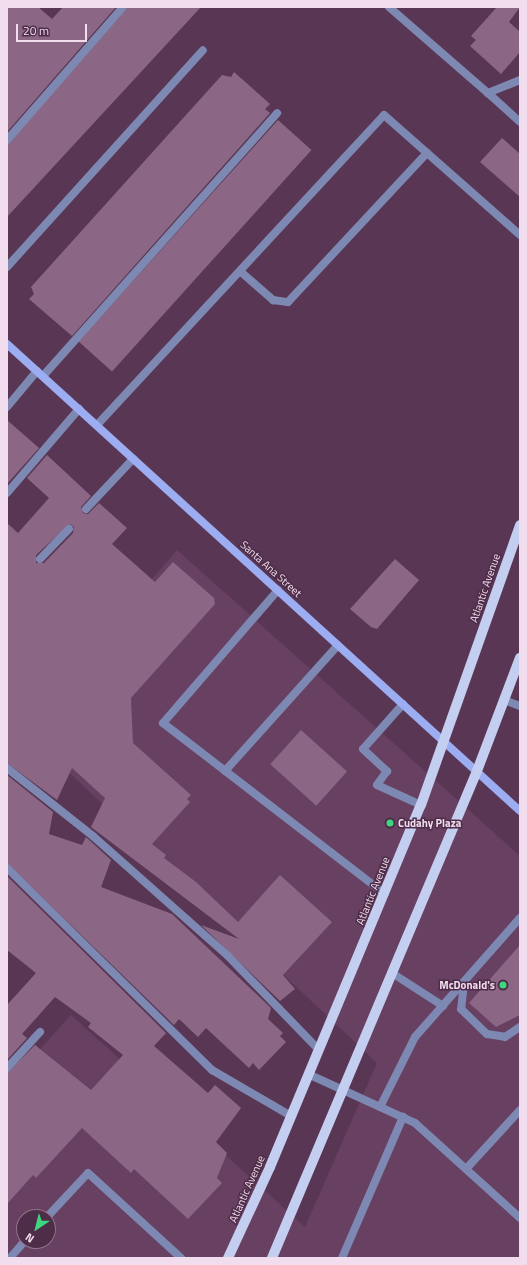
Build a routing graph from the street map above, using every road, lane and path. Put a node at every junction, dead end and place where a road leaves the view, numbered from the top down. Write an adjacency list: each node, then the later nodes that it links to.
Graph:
1 (123, 7): 8 (lane)
2 (389, 7): 5 (lane)
3 (203, 50): 11 (lane)
4 (520, 80): 5 (lane)
5 (488, 93): 7 (lane)
6 (277, 113): 14 (lane)
7 (520, 122)
8 (7, 140)
9 (426, 153): 10 (lane); 12 (lane); 12 (lane)
10 (520, 235)
11 (7, 267)
12 (241, 272): 17 (lane)
13 (7, 344): 14 (street, Santa Ana Street)
14 (40, 374): 15 (lane); 16 (street, Santa Ana Street)
15 (7, 407)
16 (79, 409): 17 (street, Santa Ana Street); 19 (lane)
17 (97, 425): 18 (street, Santa Ana Street)
18 (133, 459): 20 (lane); 24 (street, Santa Ana Street)
19 (7, 493)
20 (86, 509)
21 (520, 525): 30 (main road, Atlantic Avenue)
22 (68, 529): 23 (lane)
23 (40, 559)
24 (278, 590): 25 (street, Santa Ana Street); 32 (lane)
25 (338, 645): 28 (street, Santa Ana Street); 32 (lane)
26 (520, 658): 27 (main road)
27 (504, 700): 29 (lane); 33 (main road)
28 (403, 704): 30 (street, Santa Ana Street); 34 (lane)
29 (520, 706)
30 (444, 741): 33 (street, Santa Ana Street); 34 (main road, Atlantic Avenue)
31 (7, 768): 44 (lane)
32 (225, 771): 37 (lane)
33 (477, 771): 35 (street, Santa Ana Street); 39 (main road)
34 (421, 805): 37 (main road, Atlantic Avenue)
35 (520, 810)
36 (7, 868): 50 (lane)
37 (385, 894): 44 (main road, Atlantic Avenue)
38 (520, 918): 40 (lane)
39 (392, 973): 41 (lane); 47 (main road)
40 (464, 981): 41 (lane); 42 (lane)
41 (443, 1006): 48 (lane)
42 (520, 1027)
43 (40, 1032): 45 (lane)
44 (317, 1048): 46 (main road, Atlantic Avenue)
45 (7, 1068)
46 (308, 1074): 47 (lane); 50 (main road, Atlantic Avenue)
47 (343, 1090): 48 (lane); 59 (main road)
48 (380, 1107): 51 (lane)
49 (520, 1110): 52 (lane)
50 (291, 1116): 58 (main road, Atlantic Avenue)
51 (403, 1117): 52 (lane); 60 (lane)
52 (466, 1168): 54 (lane)
53 (54, 1209): 57 (lane)
54 (520, 1218)
55 (18, 1249): 56 (lane)
56 (10, 1258)
57 (181, 1258)
58 (228, 1258)
59 (272, 1258)
60 (342, 1258)

